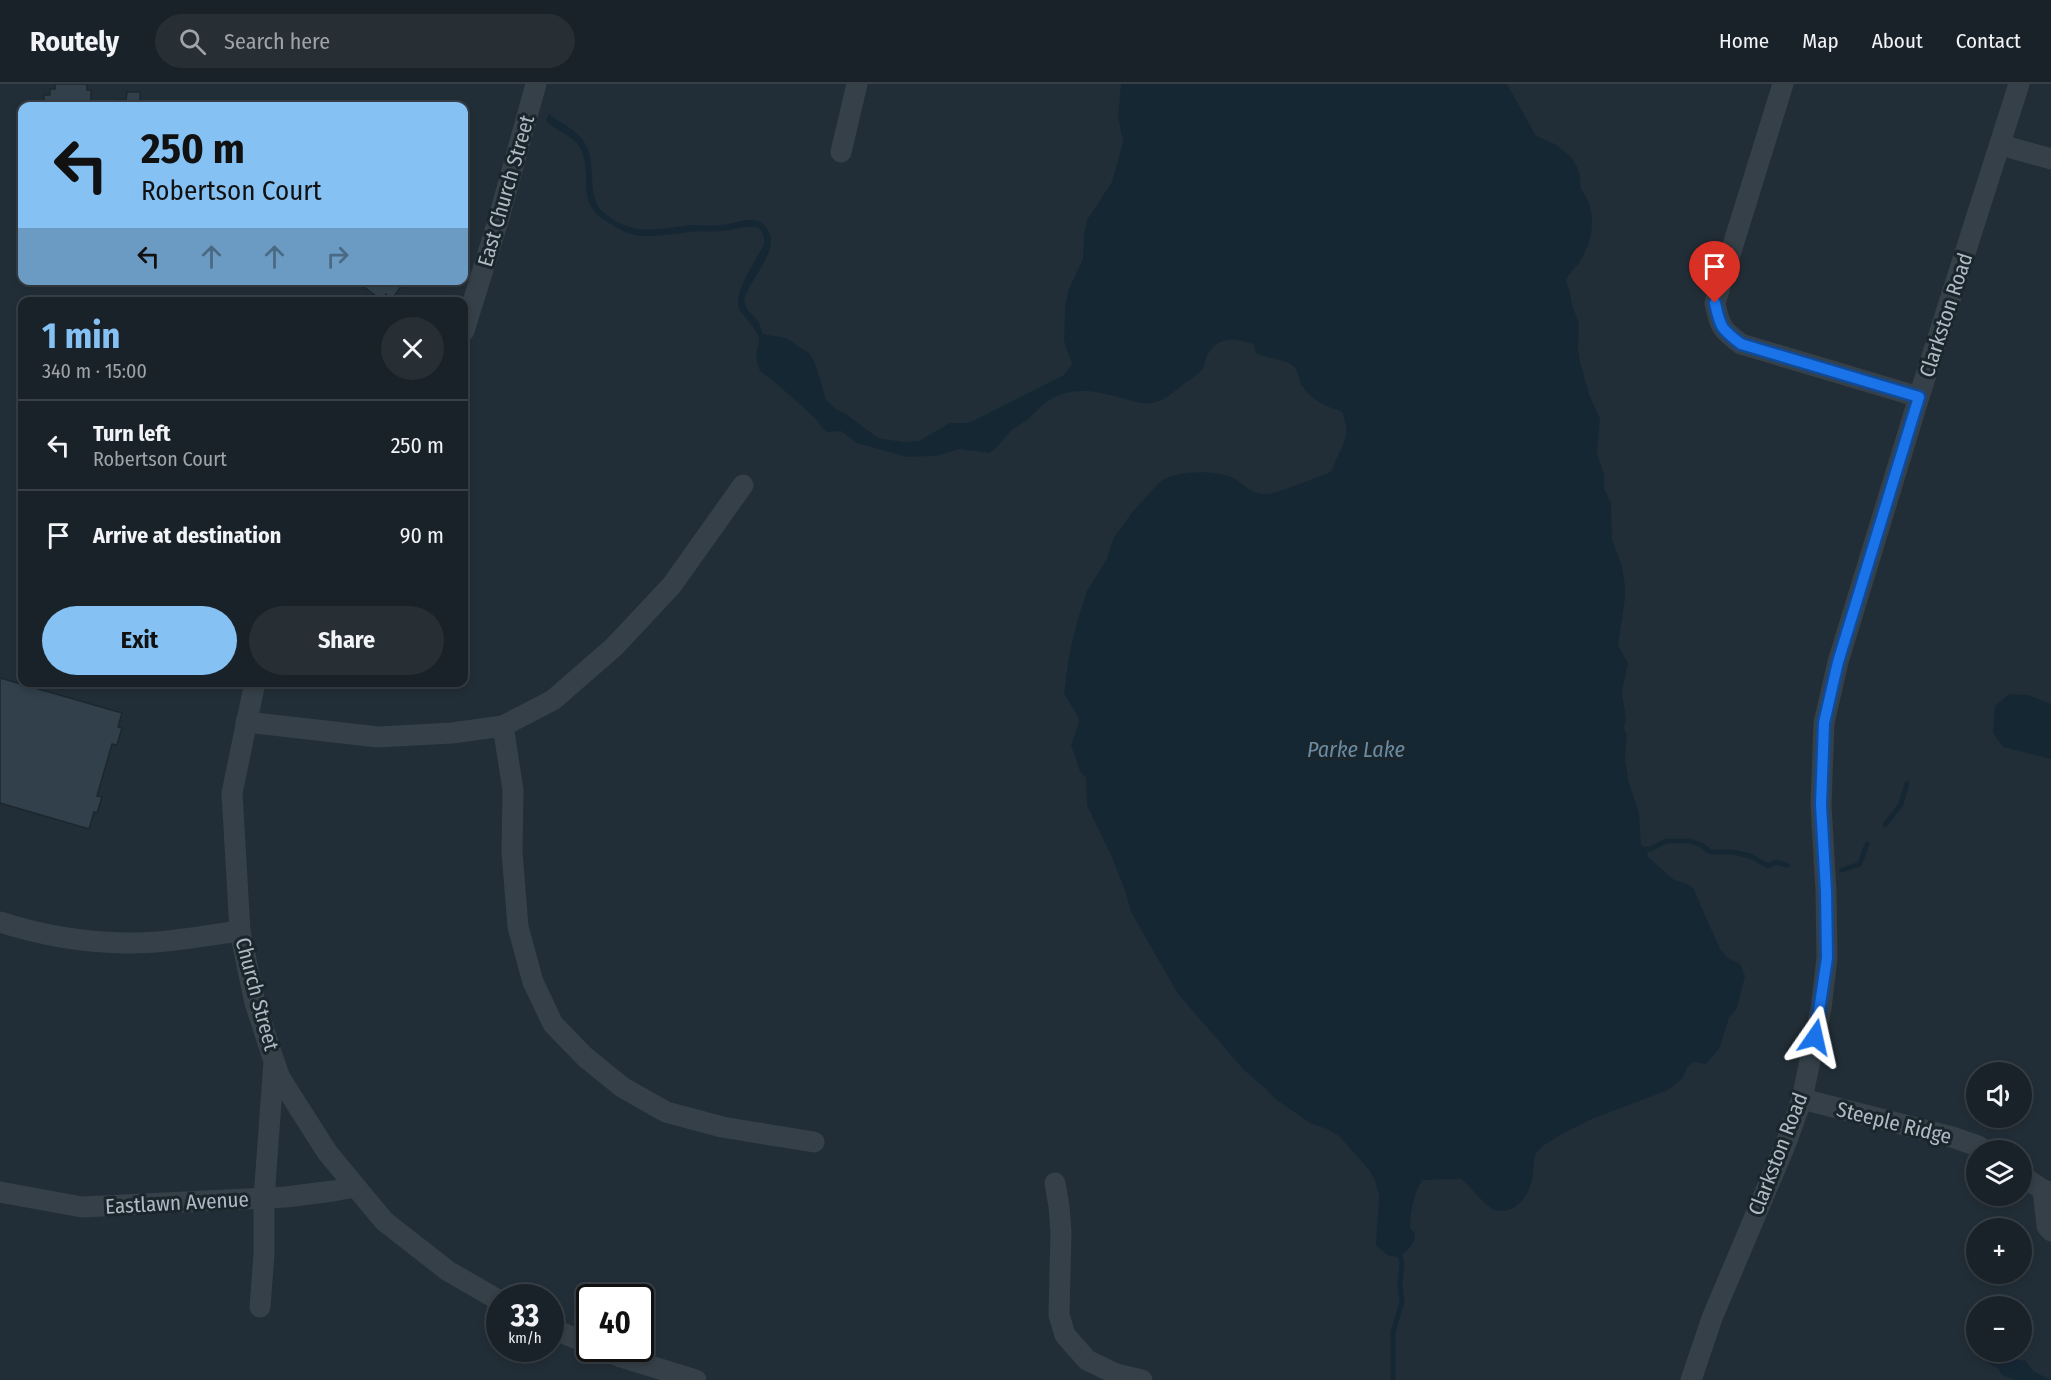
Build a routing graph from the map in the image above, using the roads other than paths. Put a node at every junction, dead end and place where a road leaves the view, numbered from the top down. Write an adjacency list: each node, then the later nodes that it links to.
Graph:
1 (536, 84): 8 (street, East Church Street)
2 (857, 84): 6 (street)
3 (1783, 84): 9 (street)
4 (2019, 84): 5 (street, Clarkston Road)
5 (2001, 144): 7 (street); 9 (street, Clarkston Road)
6 (841, 152)
7 (2051, 159)
8 (468, 319)
9 (1919, 397): 17 (street, Clarkston Road)
10 (743, 485): 13 (street)
11 (254, 687): 12 (street, Church Street)
12 (246, 723): 13 (street); 15 (street, Church Street)
13 (502, 726): 18 (street)
14 (0, 922): 15 (street)
15 (240, 931): 16 (street, Church Street)
16 (274, 1060): 22 (street); 25 (street, Church Street)
17 (1802, 1100): 19 (street, Steeple Ridge); 32 (street, Clarkston Road)
18 (814, 1142)
19 (1966, 1142)
20 (2032, 1182): 23 (street)
21 (1055, 1183): 31 (street)
22 (355, 1186): 25 (street, Eastlawn Avenue); 27 (street)
23 (2047, 1191): 26 (street)
24 (0, 1192): 25 (street, Eastlawn Avenue)
25 (264, 1198): 28 (street, Church Street)
26 (2051, 1231)
27 (486, 1293)
28 (260, 1307)
29 (635, 1362): 30 (street)
30 (696, 1380)
31 (1142, 1380)
32 (1691, 1380)

